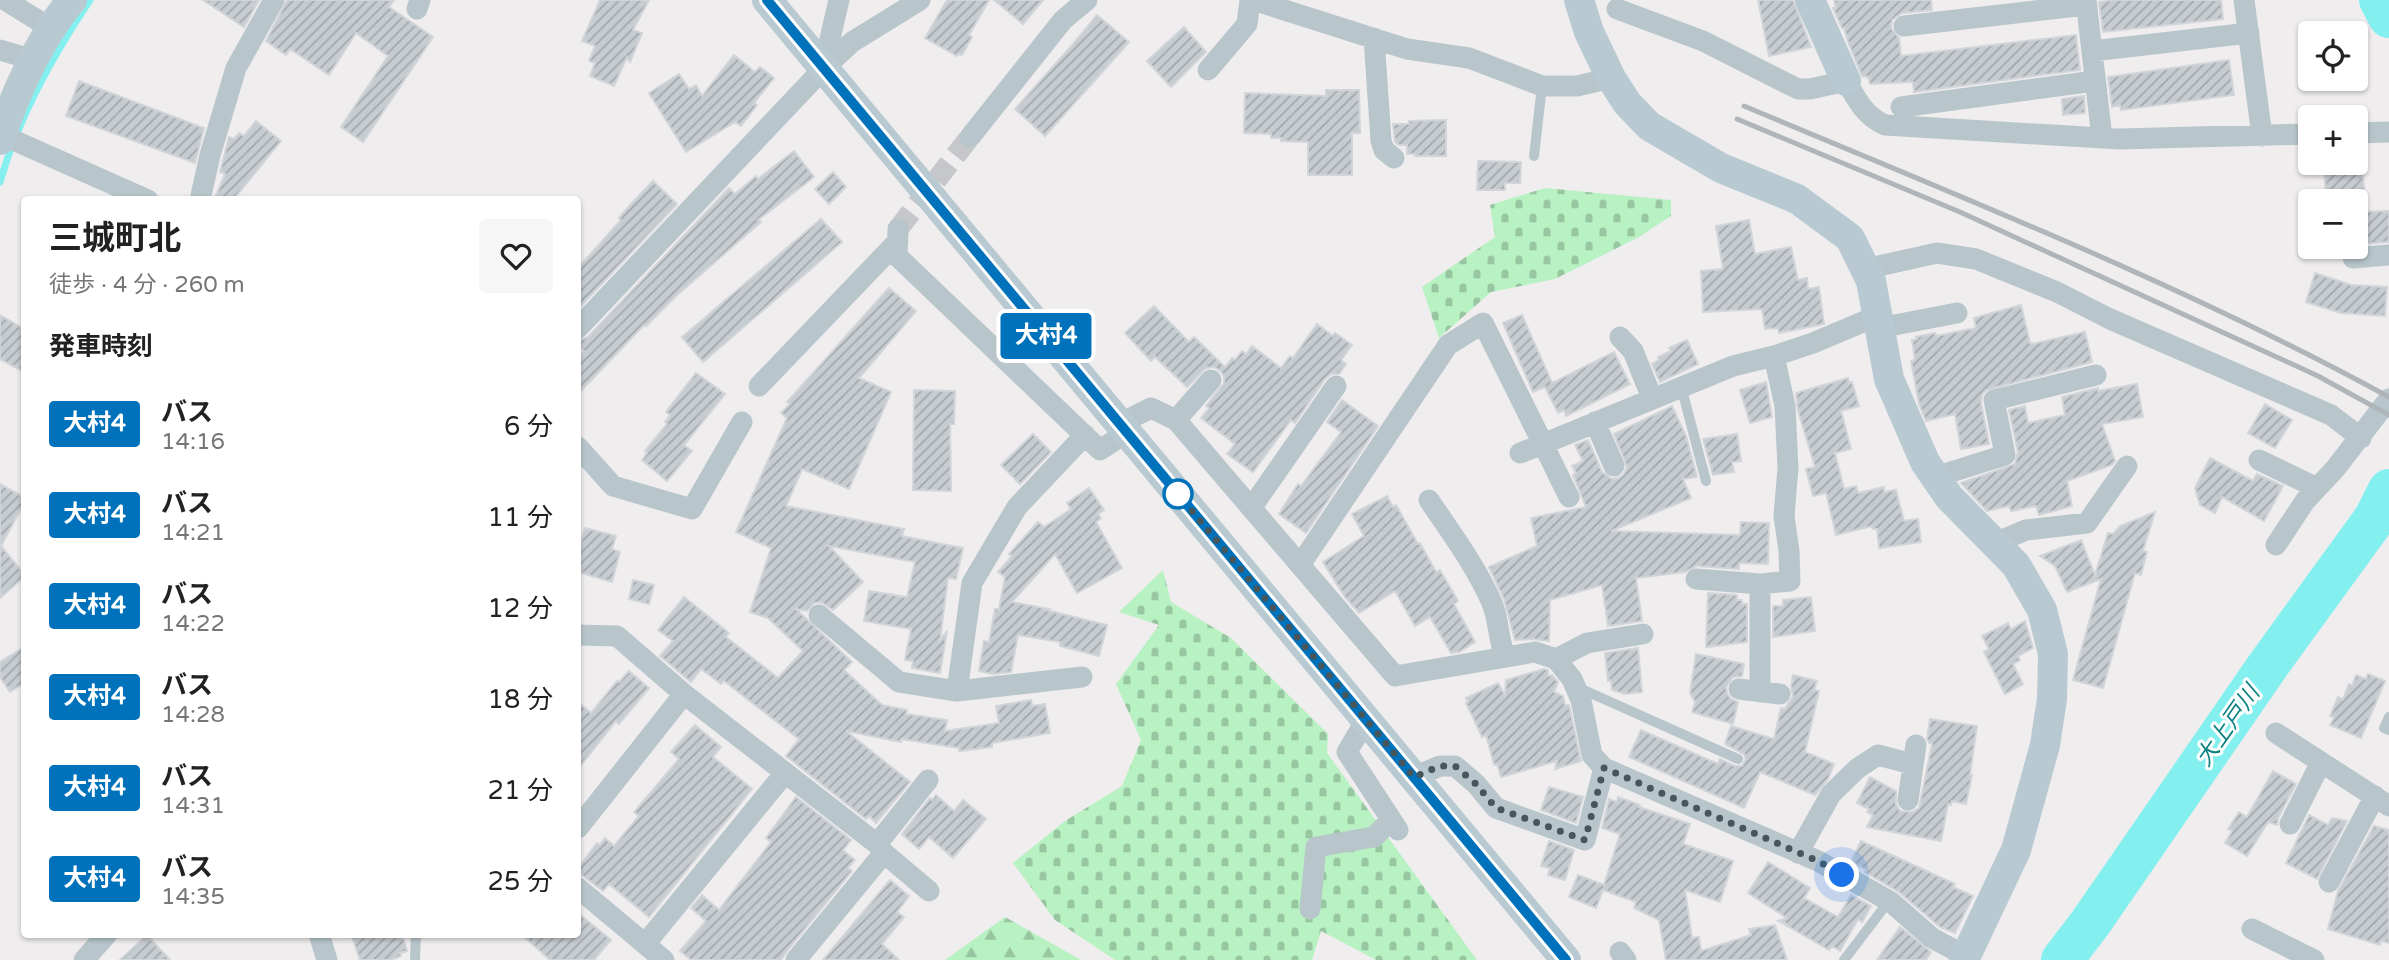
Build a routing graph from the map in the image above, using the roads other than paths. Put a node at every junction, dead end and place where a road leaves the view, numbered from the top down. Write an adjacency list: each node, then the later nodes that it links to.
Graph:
1 (5, 0): 14 (street)
2 (72, 0): 14 (street)
3 (274, 0): 37 (street)
4 (767, 0): 20 (street)
5 (839, 0): 20 (street)
6 (920, 0): 20 (street)
7 (1087, 0): 32 (street)
8 (1252, 0): 16 (street); 21 (street)
9 (1810, 0): 23 (street)
10 (2244, 0): 15 (street)
11 (1605, 3): 22 (street); 23 (street)
12 (2086, 3): 13 (street); 18 (street)
13 (1904, 26)
14 (52, 29): 19 (street)
15 (2249, 33): 18 (street); 30 (street)
16 (1374, 38): 25 (street); 35 (street)
17 (0, 50): 19 (street)
18 (2092, 51): 24 (street)
19 (34, 60): 31 (street)
20 (823, 69): 43 (street); 56 (street)
21 (1208, 70)
22 (1611, 78): 25 (street); 40 (street)
23 (1846, 81): 26 (street)
24 (2095, 81): 26 (street); 33 (street)
25 (1542, 86): 34 (lane)
26 (1901, 107): 33 (street)
27 (2389, 132): 28 (street)
28 (2368, 133)
29 (2298, 134): 30 (street)
30 (2262, 136): 33 (street)
31 (2, 137): 36 (street)
32 (970, 137)
33 (2102, 138)
34 (1534, 156)
35 (1394, 158)
36 (139, 196)
37 (201, 196)
38 (2389, 255): 39 (street)
39 (2368, 257)
40 (1865, 269): 42 (street); 58 (street)
41 (1957, 313): 42 (street)
42 (1878, 322): 45 (street); 65 (street)
43 (581, 325)
44 (1620, 337): 51 (street)
45 (1774, 356): 49 (street); 75 (street)
46 (2096, 375): 65 (street)
47 (1211, 380): 53 (street)
48 (758, 386): 57 (street)
49 (1681, 386): 51 (street); 66 (lane)
50 (1336, 387): 70 (street)
51 (1652, 398): 55 (street)
52 (2389, 399): 58 (street)
53 (1176, 420): 56 (street); 70 (street)
54 (742, 422): 60 (street)
55 (1595, 422): 59 (street); 63 (street)
56 (1123, 428): 57 (street); 87 (street)
57 (1085, 435): 84 (street)
58 (2361, 438): 67 (street)
59 (1543, 444): 61 (street); 68 (street); 73 (street)
60 (581, 450)
61 (1520, 453)
62 (2259, 460): 67 (street)
63 (1614, 466)
64 (2127, 466): 71 (street)
65 (1935, 477): 71 (street)
66 (1706, 481)
67 (2317, 488): 72 (street)
68 (1569, 497)
69 (1429, 500): 79 (street)
70 (1252, 507): 73 (street)
71 (1995, 543): 113 (street)
72 (2276, 545)
73 (1300, 565): 79 (street)
74 (1696, 579): 75 (street)
75 (1760, 584): 83 (street)
76 (819, 615): 84 (street)
77 (1643, 634): 80 (street)
78 (581, 635): 85 (street)
79 (1505, 656): 80 (street)
80 (1556, 659): 82 (street)
81 (1082, 677): 84 (street)
82 (1576, 687): 90 (lane); 92 (street)
83 (1739, 689)
84 (957, 691)
85 (684, 694): 93 (street); 98 (street)
86 (2389, 717): 88 (lane)
87 (1366, 720): 94 (street); 106 (street)
88 (2389, 730)
89 (2276, 733): 91 (street)
90 (1738, 759)
91 (2321, 762): 97 (street); 99 (street)
92 (1604, 768): 94 (street); 101 (street)
93 (785, 773): 100 (street); 111 (street)
94 (1414, 777): 118 (street)
95 (928, 780): 100 (street)
96 (1908, 800): 101 (street)
97 (2382, 801): 102 (street)
98 (581, 824)
99 (2290, 824)
100 (880, 849): 104 (street); 117 (street)
101 (1798, 853): 105 (street)
102 (2329, 882)
103 (581, 891): 111 (street)
104 (929, 891)
105 (1889, 901): 113 (street); 119 (lane)
106 (1310, 909)
107 (2252, 929): 120 (street)
108 (104, 938): 112 (street)
109 (320, 938): 114 (street)
110 (416, 938): 115 (lane)
111 (645, 944): 116 (street)
112 (89, 958)
113 (1965, 958)
114 (327, 960)
115 (415, 960)
116 (664, 960)
117 (796, 960)
118 (1566, 960)
119 (1844, 960)
120 (2314, 960)

